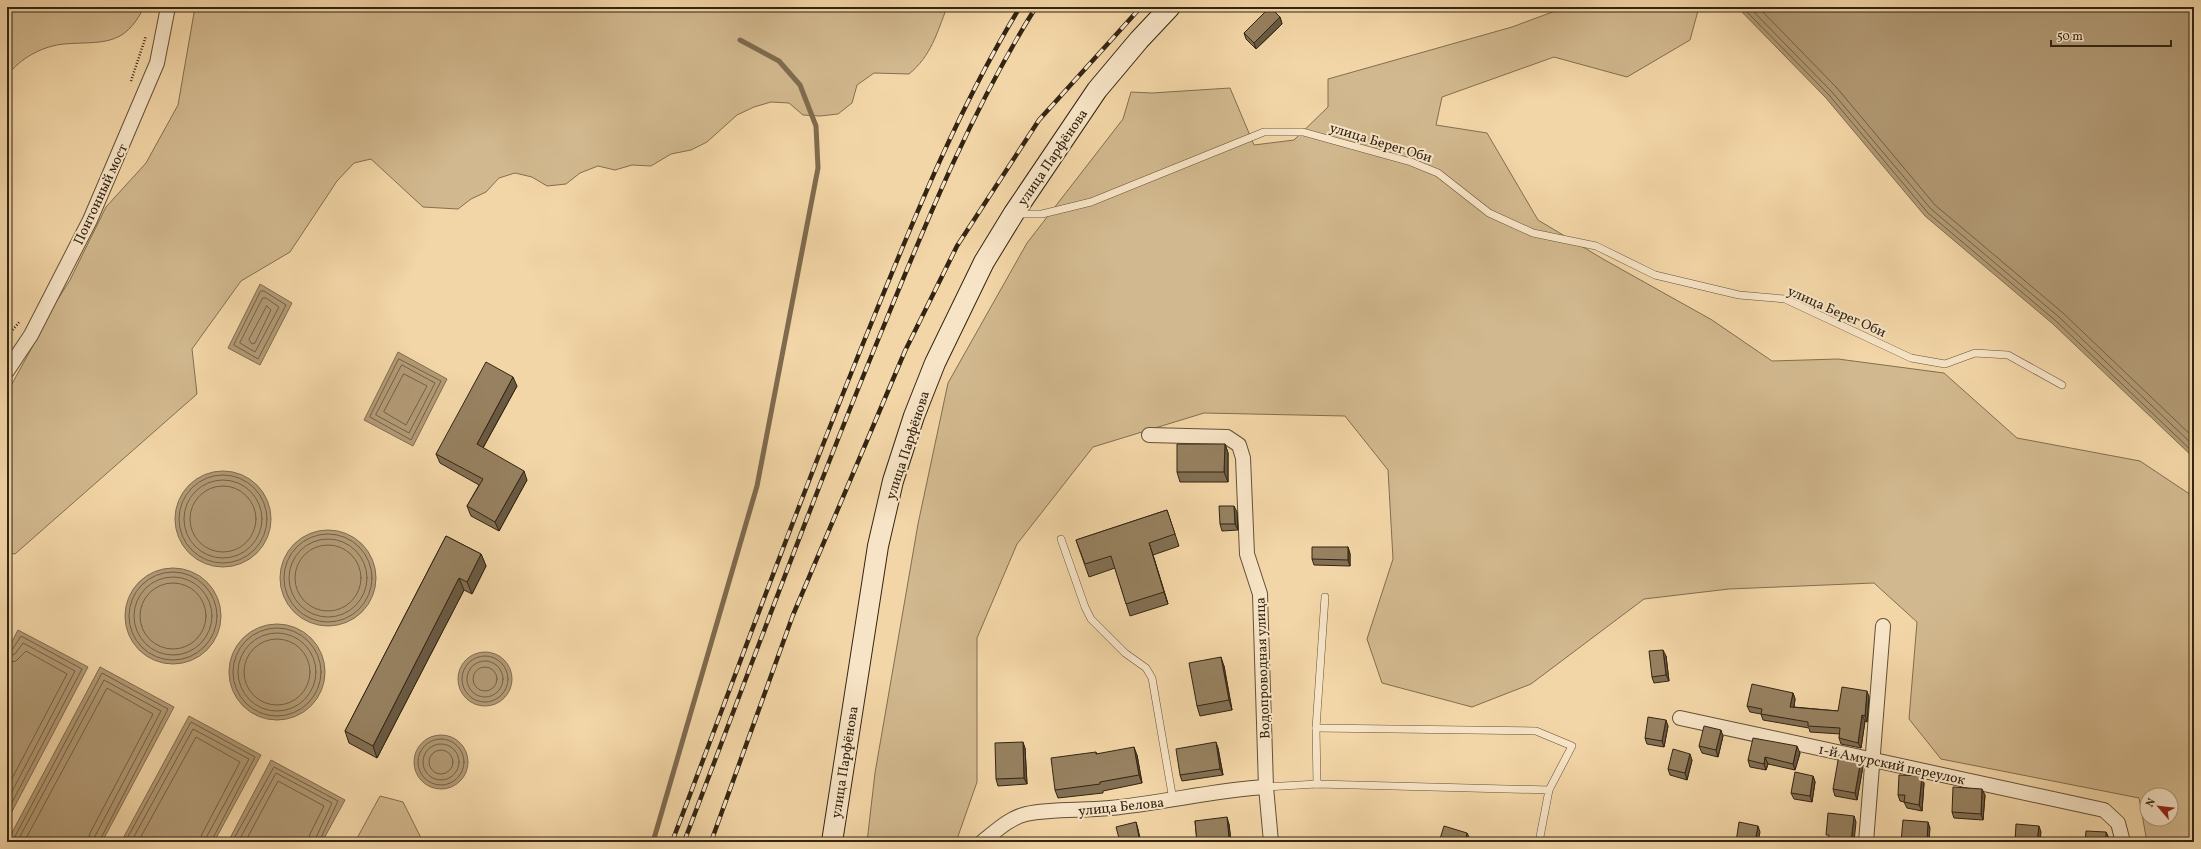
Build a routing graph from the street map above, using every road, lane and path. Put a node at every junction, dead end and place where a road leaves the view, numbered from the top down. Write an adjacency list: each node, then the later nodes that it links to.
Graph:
1 (168, 7): 8 (street, Понтонный мост)
2 (1170, 7): 5 (main road, улица Парфёнова)
3 (147, 32): 4 (path)
4 (131, 84)
5 (1014, 214): 9 (lane, улица Берег Оби); 21 (main road, улица Парфёнова)
6 (20, 320): 7 (path)
7 (7, 337)
8 (7, 371)
9 (2062, 385)
10 (1149, 435): 18 (street, Водопроводная улица)
11 (1061, 539): 20 (lane)
12 (1325, 597): 15 (lane)
13 (1883, 626): 16 (street)
14 (1680, 718): 16 (street, 1-й Амурский переулок)
15 (1316, 728): 17 (lane); 19 (lane)
16 (1873, 761): 25 (street); 26 (street, 1-й Амурский переулок)
17 (1317, 784): 18 (lane); 19 (lane)
18 (1266, 787): 20 (street, улица Белова); 23 (street, Водопроводная улица)
19 (1549, 790): 24 (lane)
20 (1173, 800): 22 (street, улица Белова)
21 (832, 842)
22 (982, 842)
23 (1271, 842)
24 (1539, 842)
25 (1866, 842)
26 (2123, 842)

